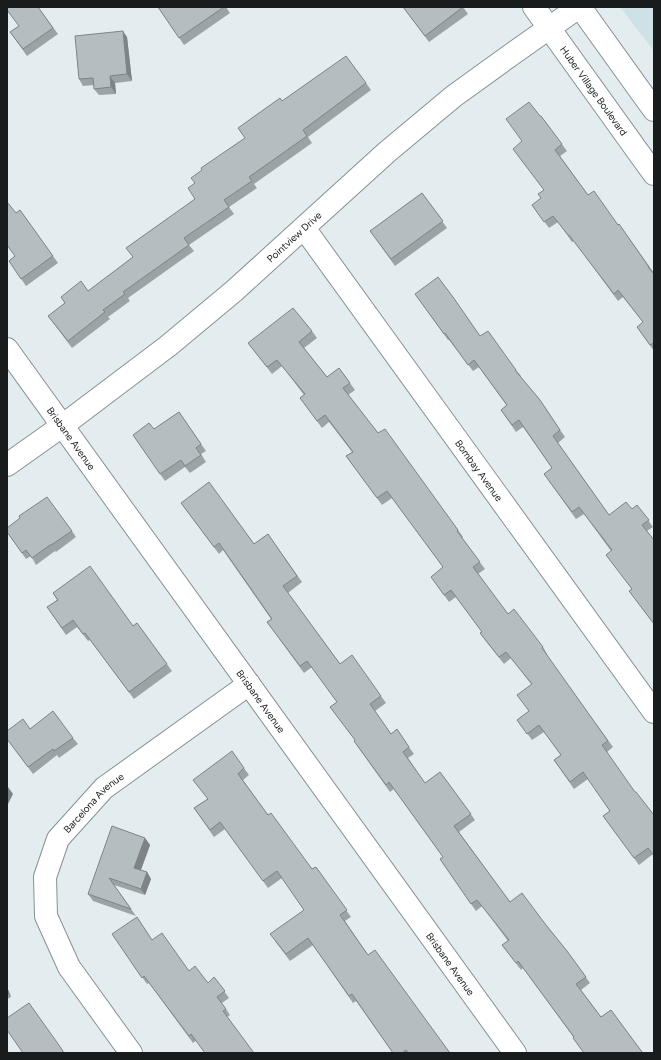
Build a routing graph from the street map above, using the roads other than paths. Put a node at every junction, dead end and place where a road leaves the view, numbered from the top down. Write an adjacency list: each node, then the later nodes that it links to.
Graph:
1 (534, 7): 3 (street, Huber Village Boulevard)
2 (580, 7): 3 (street, Pointview Drive); 4 (street)
3 (549, 29): 5 (street, Huber Village Boulevard); 6 (street, Pointview Drive)
4 (654, 110)
5 (654, 174)
6 (304, 228): 8 (street, Pointview Drive); 11 (street, Bombay Avenue)
7 (7, 349): 8 (street, Brisbane Avenue)
8 (62, 426): 9 (street, Pointview Drive); 10 (street, Brisbane Avenue)
9 (7, 465)
10 (249, 684): 12 (street, Barcelona Avenue); 13 (street, Brisbane Avenue)
11 (654, 712)
12 (131, 1053)
13 (515, 1053)

